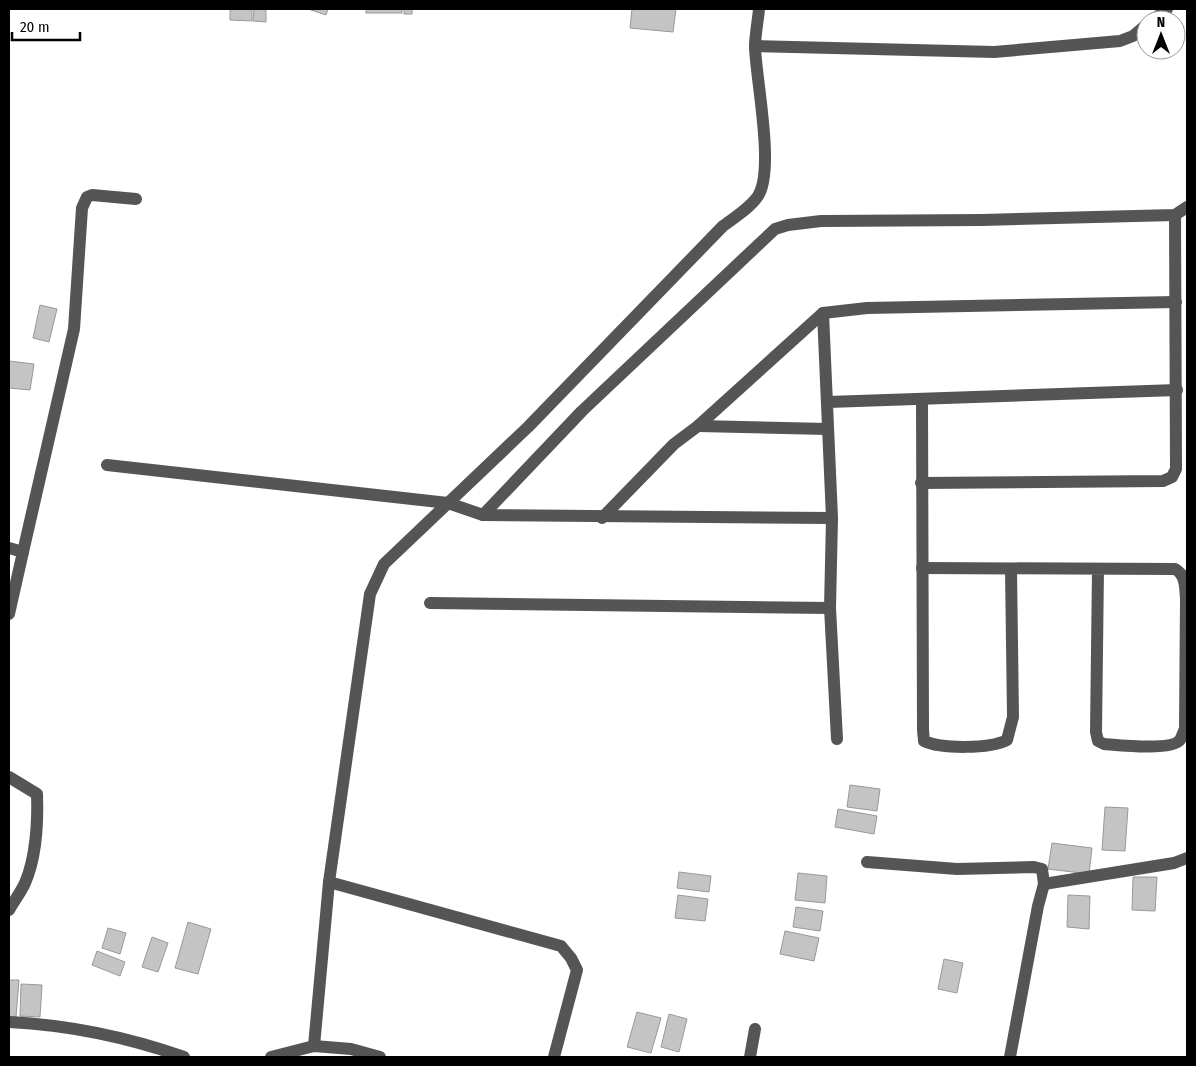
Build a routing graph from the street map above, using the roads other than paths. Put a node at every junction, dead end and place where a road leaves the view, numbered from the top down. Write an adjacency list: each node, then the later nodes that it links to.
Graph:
1 (759, 9): 3 (street)
2 (1136, 34): 3 (street)
3 (755, 46): 16 (street)
4 (136, 199): 21 (street)
5 (1187, 207): 6 (street)
6 (1175, 215): 7 (street); 17 (street)
7 (1176, 302): 8 (street); 9 (street)
8 (823, 313): 11 (street); 12 (street)
9 (1177, 390): 10 (street); 15 (street)
10 (922, 399): 11 (street); 15 (street)
11 (828, 402): 13 (street)
12 (698, 426): 13 (street); 18 (street)
13 (827, 429): 19 (street)
14 (107, 465): 16 (street)
15 (921, 483): 22 (street)
16 (448, 503): 17 (street); 32 (street)
17 (483, 515): 18 (street)
18 (602, 518): 19 (street)
19 (832, 518): 26 (street)
20 (9, 548): 21 (street)
21 (22, 552): 27 (street)
22 (922, 568): 23 (street); 23 (street)
23 (1011, 569): 24 (street)
24 (1098, 569): 24 (street)
25 (430, 603): 26 (street)
26 (830, 608): 28 (street)
27 (9, 614)
28 (837, 739)
29 (9, 777): 34 (street)
30 (1187, 858): 33 (street)
31 (866, 862): 33 (street)
32 (329, 882): 37 (street); 41 (street)
33 (1044, 884): 43 (street)
34 (9, 910)
35 (9, 1022): 38 (street)
36 (755, 1029): 42 (street)
37 (314, 1046): 39 (street); 40 (street)
38 (184, 1057)
39 (270, 1057)
40 (380, 1057)
41 (554, 1057)
42 (750, 1057)
43 (1010, 1057)

